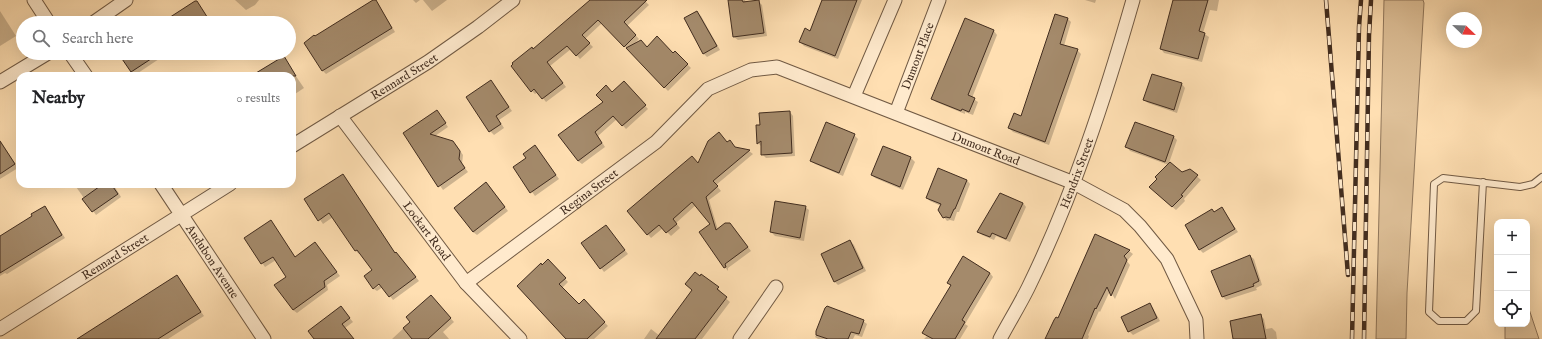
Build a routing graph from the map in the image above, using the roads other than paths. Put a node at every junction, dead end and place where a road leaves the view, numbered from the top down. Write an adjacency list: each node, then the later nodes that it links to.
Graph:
1 (34, 0): 7 (street)
2 (126, 0): 8 (street)
3 (895, 0): 16 (street)
4 (939, 0): 17 (street, Dumont Place)
5 (1133, 0): 22 (street, Hendrix Street)
6 (510, 1): 18 (street, Rennard Street)
7 (44, 16)
8 (103, 16)
9 (36, 60): 12 (street)
10 (75, 60): 13 (street)
11 (16, 72): 14 (street)
12 (17, 72)
13 (83, 72)
14 (0, 82)
15 (704, 93): 16 (street, Dumont Road); 26 (street, Regina Street)
16 (854, 96): 17 (street, Dumont Road)
17 (896, 113): 22 (street, Dumont Road)
18 (340, 116): 19 (street, Rennard Street); 26 (street, Lockart Road)
19 (296, 144)
20 (1542, 177): 21 (lane)
21 (1483, 182): 21 (lane)
22 (1074, 183): 32 (street, Hendrix Street); 33 (street, Dumont Road)
23 (164, 188): 25 (street, Audubon Avenue)
24 (224, 188): 25 (street, Rennard Street)
25 (182, 214): 28 (street, Rennard Street); 29 (street, Audubon Avenue)
26 (466, 283): 30 (street, Lockart Road)
27 (776, 287): 31 (street)
28 (0, 329)
29 (264, 339)
30 (520, 339)
31 (740, 339)
32 (1000, 339)
33 (1197, 339)

